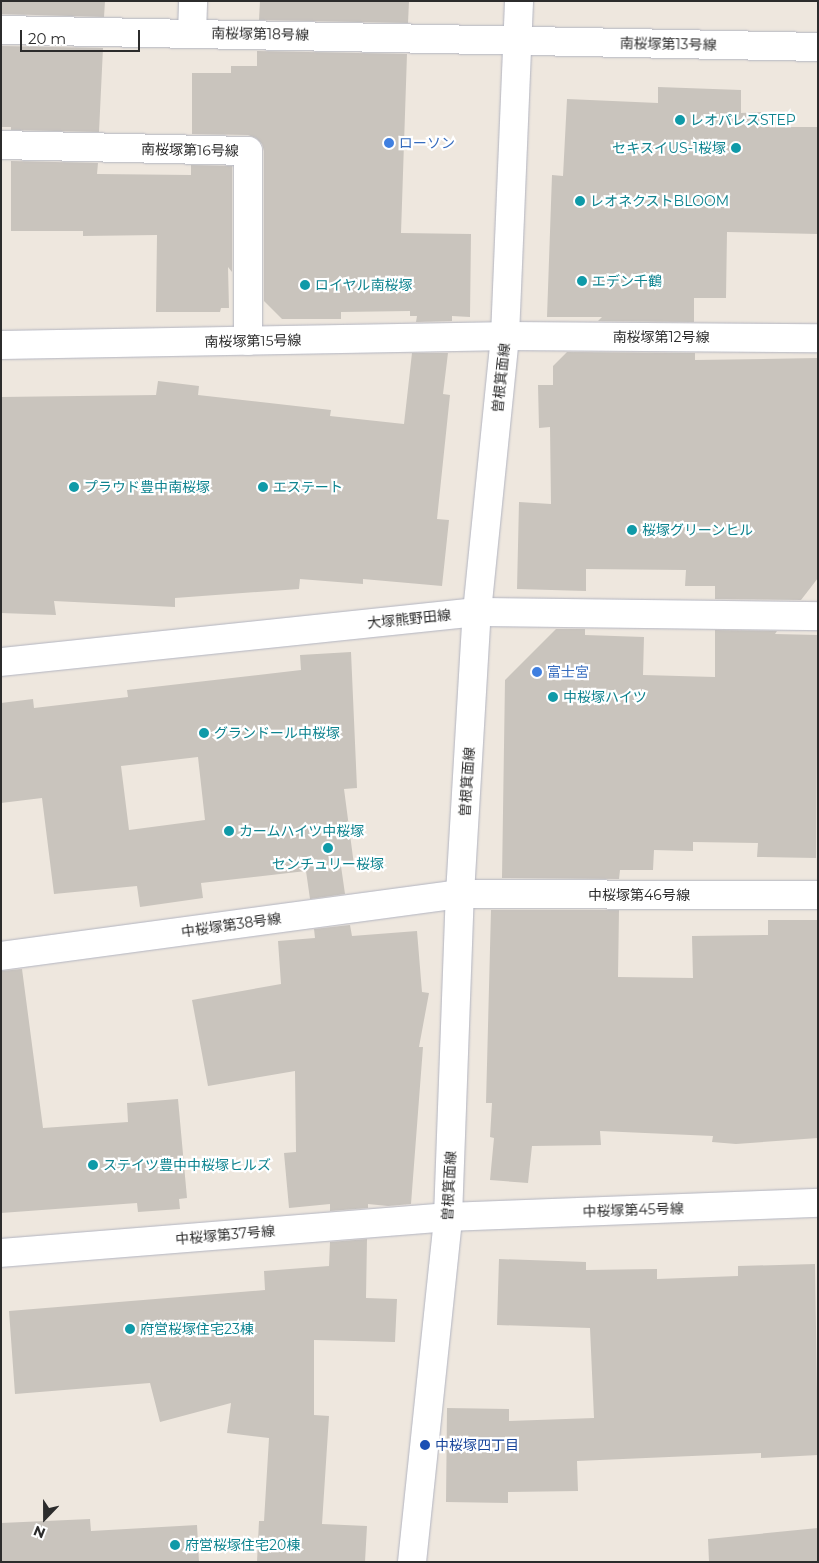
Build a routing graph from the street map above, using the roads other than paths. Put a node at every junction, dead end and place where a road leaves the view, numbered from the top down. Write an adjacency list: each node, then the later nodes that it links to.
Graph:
1 (193, 1): 4 (street)
2 (519, 1): 5 (street, 曽根箕面線)
3 (1, 30): 4 (street, 南桜塚第18号線)
4 (192, 32): 5 (street, 南桜塚第18号線)
5 (518, 40): 6 (street, 南桜塚第13号線); 8 (street, 曽根箕面線)
6 (818, 47)
7 (1, 145): 10 (street, 南桜塚第16号線)
8 (505, 336): 9 (street, 南桜塚第12号線); 10 (street, 南桜塚第15号線); 12 (street, 曽根箕面線)
9 (818, 338)
10 (248, 341): 11 (street, 南桜塚第15号線)
11 (1, 345)
12 (478, 612): 13 (street, 大塚熊野田線); 14 (street, 大塚熊野田線); 15 (street, 曽根箕面線)
13 (818, 616)
14 (1, 662)
15 (460, 894): 16 (street, 中桜塚第46号線); 17 (street, 中桜塚第38号線); 19 (street, 曽根箕面線)
16 (818, 895)
17 (1, 956)
18 (818, 1203): 19 (street, 中桜塚第45号線)
19 (448, 1217): 20 (street, 中桜塚第37号線); 21 (street, 曽根箕面線)
20 (1, 1253)
21 (412, 1562)

